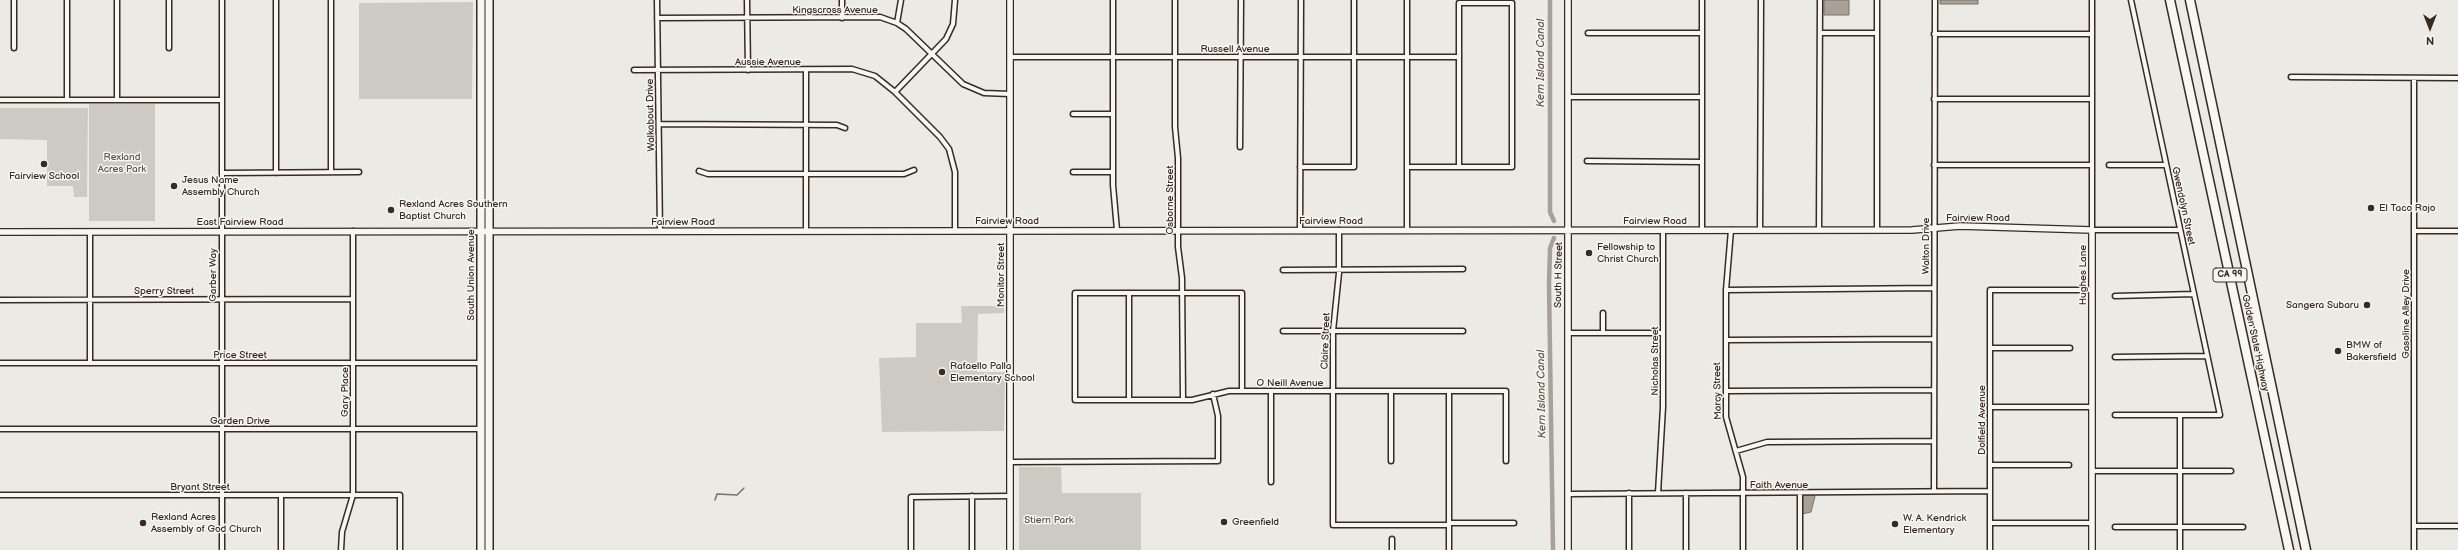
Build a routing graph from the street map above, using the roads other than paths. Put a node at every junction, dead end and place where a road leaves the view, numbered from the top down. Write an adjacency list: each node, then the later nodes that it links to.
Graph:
1 (14, 0): 44 (street)
2 (66, 0): 69 (street)
3 (117, 0): 70 (street)
4 (169, 0): 45 (street)
5 (222, 0): 71 (street, Garber Way)
6 (276, 0): 94 (street)
7 (330, 0): 89 (street)
8 (481, 0): 121 (main road, South Union Avenue)
9 (485, 0): 37 (main road)
10 (489, 0): 37 (main road, South Union Avenue)
11 (657, 0): 33 (street, Walkabout Drive)
12 (747, 0): 35 (street)
13 (842, 0): 34 (street)
14 (901, 0): 36 (street)
15 (956, 0): 46 (street)
16 (1010, 0): 47 (street, Monitor Street)
17 (1113, 0): 48 (street)
18 (1175, 0): 49 (street, Osborne Street)
19 (1241, 0): 50 (street)
20 (1301, 0): 51 (street)
21 (1354, 0): 52 (street)
22 (1407, 0): 53 (street)
23 (1568, 0): 64 (street, South H Street)
24 (1702, 0): 39 (street)
25 (1761, 0): 108 (street)
26 (1820, 0): 40 (street)
27 (1877, 0): 41 (street)
28 (1935, 0): 42 (street, Walton Drive)
29 (2092, 0): 43 (street, Hughes Lane)
30 (2131, 0): 83 (street, Gwendolyn Street)
31 (2170, 0): 230 (highway, Golden State Highway / CA 99)
32 (2190, 0): 231 (highway, Golden State Highway / CA 99)
33 (657, 18): 35 (street, Kingscross Avenue); 56 (street, Walkabout Drive)
34 (842, 18): 35 (street, Kingscross Avenue); 36 (street, Kingscross Avenue)
35 (748, 19): 57 (street)
36 (897, 23): 46 (street, Kingscross Avenue)
37 (489, 24): 122 (main road, South Union Avenue)
38 (1588, 33): 39 (street)
39 (1702, 33): 65 (street)
40 (1820, 33): 41 (street); 109 (street)
41 (1877, 33): 110 (street)
42 (1934, 34): 43 (street); 66 (street, Walton Drive)
43 (2092, 34): 67 (street, Hughes Lane)
44 (14, 48)
45 (169, 48)
46 (932, 55): 62 (street); 63 (street, Kingscross Avenue)
47 (1010, 57): 48 (street, Russell Avenue); 63 (street, Monitor Street)
48 (1113, 57): 49 (street, Russell Avenue); 73 (street)
49 (1175, 57): 50 (street, Russell Avenue); 101 (street, Osborne Street)
50 (1241, 57): 51 (street, Russell Avenue); 77 (street)
51 (1300, 57): 52 (street, Russell Avenue); 84 (street)
52 (1354, 57): 53 (street, Russell Avenue); 84 (street)
53 (1407, 57): 54 (street, Russell Avenue); 85 (street)
54 (1459, 57): 86 (street); 86 (street)
55 (634, 70): 56 (street, Aussie Avenue)
56 (658, 70): 57 (street, Aussie Avenue); 74 (street, Walkabout Drive)
57 (748, 70): 58 (street, Aussie Avenue)
58 (806, 70): 62 (street, Aussie Avenue); 75 (street)
59 (2291, 77): 60 (street)
60 (2414, 78): 61 (street); 117 (street, Gasoline Alley Drive)
61 (2458, 78)
62 (895, 92): 98 (street, Aussie Avenue)
63 (1010, 94): 99 (street, Monitor Street)
64 (1568, 97): 65 (street); 97 (street, South H Street)
65 (1702, 97): 79 (street)
66 (1934, 99): 67 (street); 80 (street, Walton Drive)
67 (2092, 99): 81 (street, Hughes Lane)
68 (0, 100): 69 (street)
69 (67, 100): 70 (street)
70 (117, 100): 71 (street)
71 (222, 100): 93 (street, Garber Way)
72 (1073, 114): 73 (street)
73 (1113, 114): 92 (street)
74 (659, 124): 75 (street); 115 (street, Walkabout Drive)
75 (806, 125): 76 (street); 95 (street)
76 (845, 128)
77 (1240, 148)
78 (1588, 162): 79 (street)
79 (1702, 162): 106 (street)
80 (1934, 165): 81 (street); 96 (street, Walton Drive)
81 (2092, 165): 111 (street, Hughes Lane)
82 (2109, 165): 83 (street)
83 (2166, 165): 112 (street, Gwendolyn Street)
84 (1300, 167): 102 (street)
85 (1407, 167): 86 (street); 104 (street)
86 (1459, 167)
87 (699, 170): 95 (street)
88 (914, 170): 95 (street)
89 (331, 172): 90 (street); 94 (street)
90 (359, 172)
91 (1073, 172): 92 (street)
92 (1113, 172): 100 (street)
93 (222, 173): 94 (street); 113 (street, Garber Way)
94 (276, 173)
95 (806, 174): 116 (street)
96 (1934, 228): 110 (street, Fairview Road); 111 (street, Fairview Road); 126 (street, Walton Drive)
97 (1569, 229): 104 (street, Fairview Road); 105 (street, Fairview Road); 142 (street, South H Street)
98 (955, 230): 99 (street, Fairview Road); 116 (street, Fairview Road)
99 (1010, 230): 100 (street, Fairview Road); 179 (street, Monitor Street)
100 (1117, 230): 101 (street, Fairview Road)
101 (1178, 230): 102 (street, Fairview Road); 130 (street, Osborne Street)
102 (1300, 230): 103 (street, Fairview Road)
103 (1339, 230): 104 (street, Fairview Road); 125 (street, Claire Street)
104 (1407, 230)
105 (1663, 230): 106 (street, Fairview Road); 144 (street, Nicholas Street)
106 (1702, 230): 107 (street, Fairview Road)
107 (1731, 230): 108 (street, Fairview Road); 127 (street, Marcy Street)
108 (1760, 230): 109 (street, Fairview Road)
109 (1819, 230): 110 (street, Fairview Road)
110 (1877, 230)
111 (2092, 230): 112 (street, Fairview Road); 128 (street, Hughes Lane)
112 (2180, 230): 131 (street, Gwendolyn Street)
113 (221, 231): 114 (street, East Fairview Road); 120 (street, East Fairview Road); 134 (street, Garber Way)
114 (353, 231): 121 (street, East Fairview Road); 135 (street, Gary Place)
115 (660, 231): 116 (street, Fairview Road); 122 (street, Fairview Road)
116 (806, 231)
117 (2414, 231): 118 (street); 205 (street, Gasoline Alley Drive)
118 (2458, 231)
119 (0, 232): 120 (street, East Fairview Road)
120 (90, 232): 133 (street)
121 (481, 232): 122 (street, Fairview Road); 137 (main road, South Union Avenue)
122 (489, 232): 150 (main road, South Union Avenue)
123 (1463, 269): 125 (street)
124 (1283, 270): 125 (street)
125 (1339, 270): 140 (street, Claire Street)
126 (1934, 288): 127 (street); 145 (street, Walton Drive)
127 (1726, 290): 146 (street, Marcy Street)
128 (2092, 290): 147 (street, Dolfield Avenue); 168 (street, Hughes Lane)
129 (1129, 293): 130 (street); 165 (street); 165 (street, O Neill Avenue)
130 (1183, 293): 158 (street); 166 (street, Osborne Street)
131 (2194, 294): 132 (street); 149 (street, Gwendolyn Street)
132 (2115, 296)
133 (90, 299): 134 (street, Sperry Street); 136 (street, Sperry Street); 153 (street)
134 (221, 299): 135 (street, Sperry Street); 154 (street, Garber Way)
135 (353, 299): 155 (street, Gary Place)
136 (0, 300)
137 (481, 302): 150 (main road); 156 (main road, South Union Avenue)
138 (1603, 313): 143 (street)
139 (1283, 331): 140 (street)
140 (1333, 331): 141 (street); 160 (street, Claire Street)
141 (1463, 331)
142 (1568, 333): 143 (street); 194 (street, South H Street)
143 (1603, 333): 144 (street)
144 (1663, 333): 190 (street, Nicholas Street)
145 (1934, 339): 146 (street); 157 (street, Walton Drive)
146 (1726, 340): 163 (street, Marcy Street)
147 (1990, 348): 148 (street); 167 (street, Dolfield Avenue)
148 (2070, 348)
149 (2207, 356): 151 (street); 170 (street, Gwendolyn Street)
150 (489, 357): 185 (main road, South Union Avenue)
151 (2115, 357)
152 (0, 363): 153 (street, Price Street)
153 (90, 363): 154 (street, Price Street)
154 (221, 363): 155 (street, Price Street); 172 (street, Garber Way)
155 (353, 363): 156 (street, Price Street); 173 (street, Gary Place)
156 (481, 363): 174 (main road, South Union Avenue)
157 (1934, 390): 163 (street); 175 (street, Walton Drive)
158 (1242, 391): 159 (street, O Neill Avenue); 164 (street, O Neill Avenue)
159 (1271, 391): 160 (street, O Neill Avenue); 186 (street)
160 (1333, 391): 161 (street, O Neill Avenue); 204 (street, Claire Street)
161 (1391, 391): 162 (street, O Neill Avenue); 177 (street)
162 (1449, 391): 178 (street, O Neill Avenue); 204 (street)
163 (1726, 391): 176 (street, Marcy Street)
164 (1213, 394): 166 (street, O Neill Avenue); 179 (street)
165 (1129, 400): 166 (street, O Neill Avenue)
166 (1183, 400)
167 (1990, 407): 168 (street); 180 (street, Dolfield Avenue)
168 (2092, 407): 182 (street, Hughes Lane)
169 (2115, 415): 170 (street)
170 (2180, 415): 183 (street)
171 (0, 429): 172 (street, Garden Drive)
172 (222, 429): 173 (street, Garden Drive); 196 (street, Garber Way)
173 (353, 429): 174 (street, Garden Drive); 198 (street, Gary Place)
174 (481, 429): 185 (main road); 215 (main road, South Union Avenue)
175 (1934, 440): 176 (street); 187 (street, Walton Drive)
176 (1736, 451): 192 (street, Marcy Street)
177 (1391, 461)
178 (1506, 461)
179 (1010, 462): 200 (street, Monitor Street)
180 (1990, 465): 181 (street); 188 (street, Dolfield Avenue)
181 (2070, 465)
182 (2092, 471): 183 (street); 203 (street, Hughes Lane)
183 (2180, 471): 184 (street); 208 (street)
184 (2232, 471)
185 (489, 481): 216 (main road, South Union Avenue)
186 (1271, 482)
187 (1934, 491): 188 (street, Faith Avenue); 193 (street, Faith Avenue)
188 (1990, 492): 202 (street, Dolfield Avenue)
189 (1629, 493): 190 (street, Faith Avenue); 194 (street, Faith Avenue); 223 (street)
190 (1658, 493): 191 (street, Faith Avenue)
191 (1686, 493): 192 (street, Faith Avenue); 224 (street)
192 (1743, 493): 193 (street, Faith Avenue); 225 (street, Marcy Street)
193 (1800, 493): 226 (street)
194 (1568, 494): 222 (street, South H Street)
195 (0, 495): 196 (street, Bryant Street)
196 (222, 495): 197 (street, Bryant Street); 211 (street, Garber Way)
197 (281, 495): 198 (street, Bryant Street); 212 (street)
198 (353, 495): 213 (street, Gary Place); 214 (street, Bryant Street)
199 (972, 496): 200 (street); 217 (street); 218 (street)
200 (1010, 496): 219 (street, Monitor Street)
201 (1514, 523): 204 (street)
202 (1990, 523): 203 (street); 227 (street, Dolfield Avenue)
203 (2092, 523): 228 (street, Hughes Lane)
204 (1449, 524): 221 (street)
205 (2414, 526): 206 (street); 232 (street, Gasoline Alley Drive)
206 (2458, 526)
207 (2115, 527): 208 (street)
208 (2180, 527): 209 (street); 229 (street)
209 (2244, 527)
210 (1392, 539): 220 (street)
211 (222, 550)
212 (281, 550)
213 (341, 550)
214 (400, 550)
215 (481, 550)
216 (489, 550)
217 (911, 550)
218 (972, 550)
219 (1010, 550)
220 (1392, 550)
221 (1449, 550)
222 (1568, 550)
223 (1629, 550)
224 (1686, 550)
225 (1743, 550)
226 (1800, 550)
227 (1990, 550)
228 (2092, 550)
229 (2180, 550)
230 (2289, 550)
231 (2306, 550)
232 (2414, 550)

